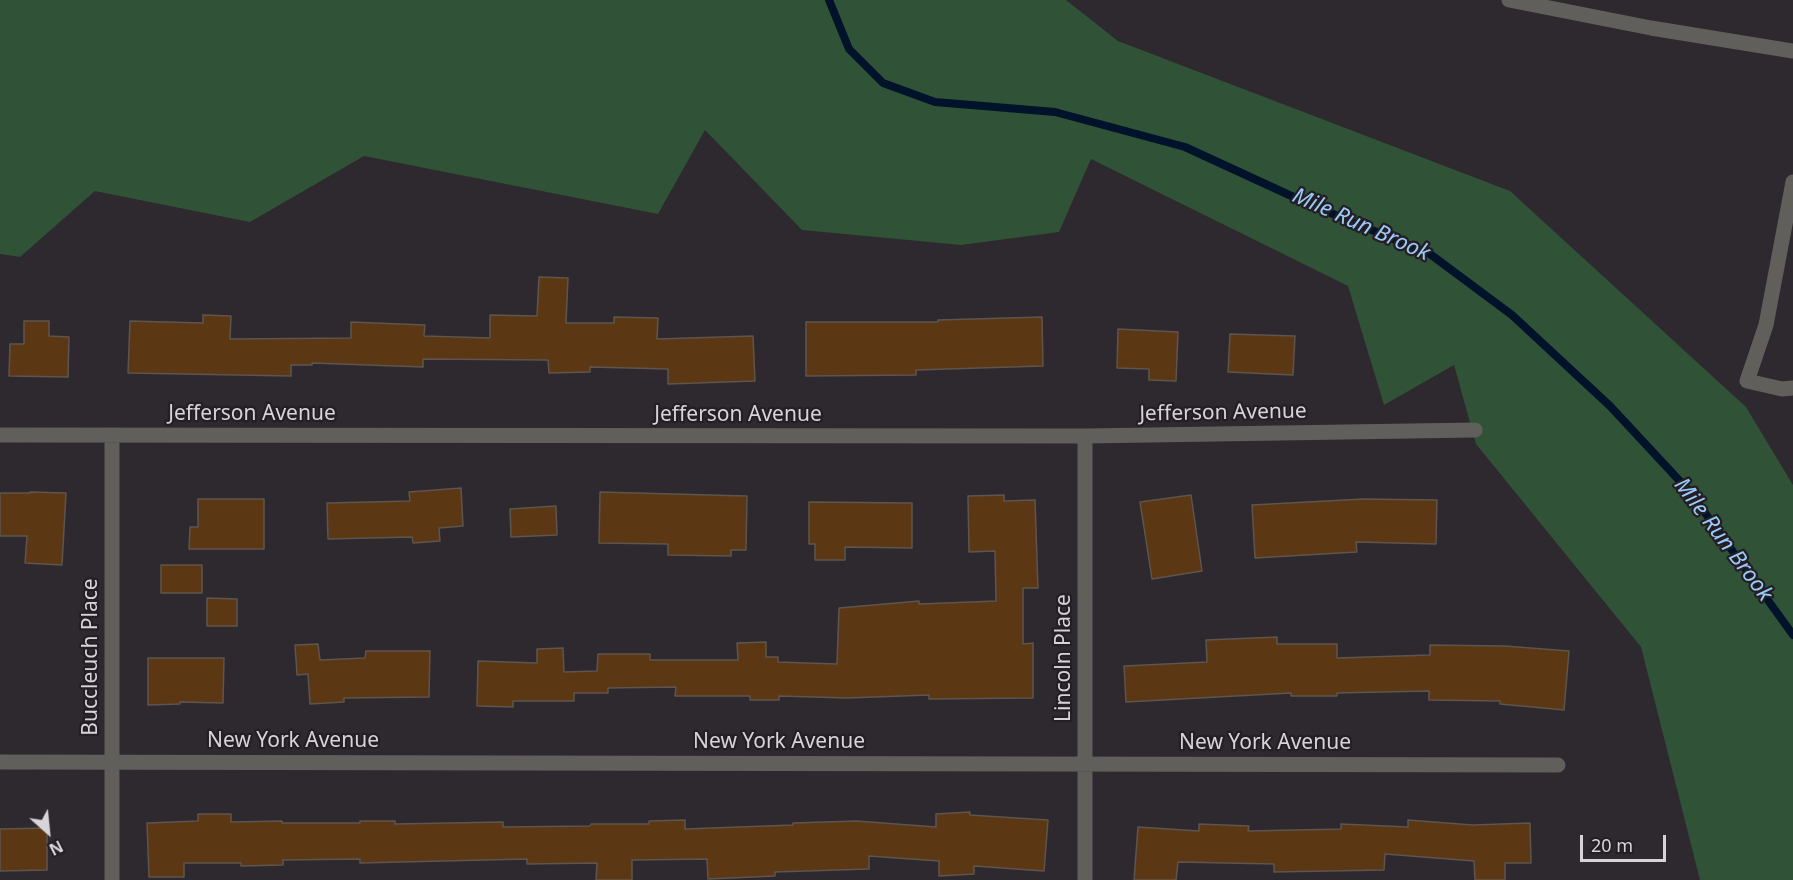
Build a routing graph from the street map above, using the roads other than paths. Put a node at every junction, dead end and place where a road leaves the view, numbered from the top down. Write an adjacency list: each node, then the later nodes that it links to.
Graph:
1 (1509, 0): 2 (street)
2 (1793, 51)
3 (1793, 183): 4 (street)
4 (1793, 388)
5 (1475, 430): 8 (street, Jefferson Avenue)
6 (0, 435): 7 (street, Jefferson Avenue)
7 (112, 435): 8 (street, Jefferson Avenue); 10 (street, Buccleuch Place)
8 (1085, 436): 11 (street, Lincoln Place)
9 (0, 762): 10 (street, New York Avenue)
10 (112, 762): 11 (street, New York Avenue); 13 (street, Buccleuch Place)
11 (1085, 764): 12 (street, New York Avenue); 14 (street, Lincoln Place)
12 (1558, 765)
13 (112, 880)
14 (1085, 880)

